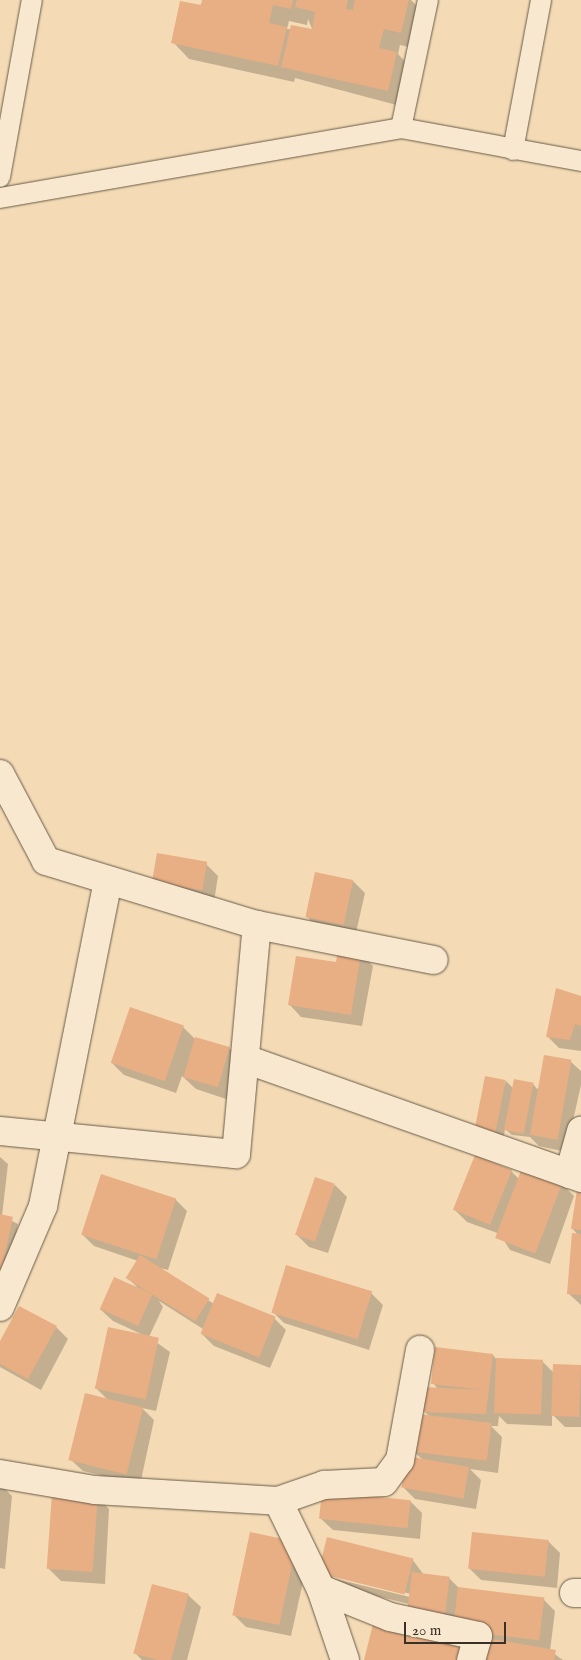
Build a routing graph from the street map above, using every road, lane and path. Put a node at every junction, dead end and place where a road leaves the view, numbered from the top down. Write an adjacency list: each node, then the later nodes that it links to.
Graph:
1 (32, 0): 7 (lane)
2 (428, 0): 4 (lane)
3 (541, 0): 5 (lane)
4 (401, 128): 5 (lane); 8 (lane)
5 (513, 150): 6 (lane)
6 (581, 161)
7 (0, 177)
8 (0, 198)
9 (0, 774): 10 (street)
10 (108, 880): 11 (street); 16 (street)
11 (257, 925): 12 (street); 13 (street)
12 (434, 960)
13 (248, 1060): 16 (street); 17 (street)
14 (0, 1131): 16 (street)
15 (581, 1132): 17 (street)
16 (55, 1134): 18 (street)
17 (575, 1176)
18 (0, 1307)
19 (420, 1350): 21 (street)
20 (0, 1474): 21 (street)
21 (278, 1501): 22 (street)
22 (321, 1588): 23 (street); 24 (street)
23 (345, 1660)
24 (471, 1660)

